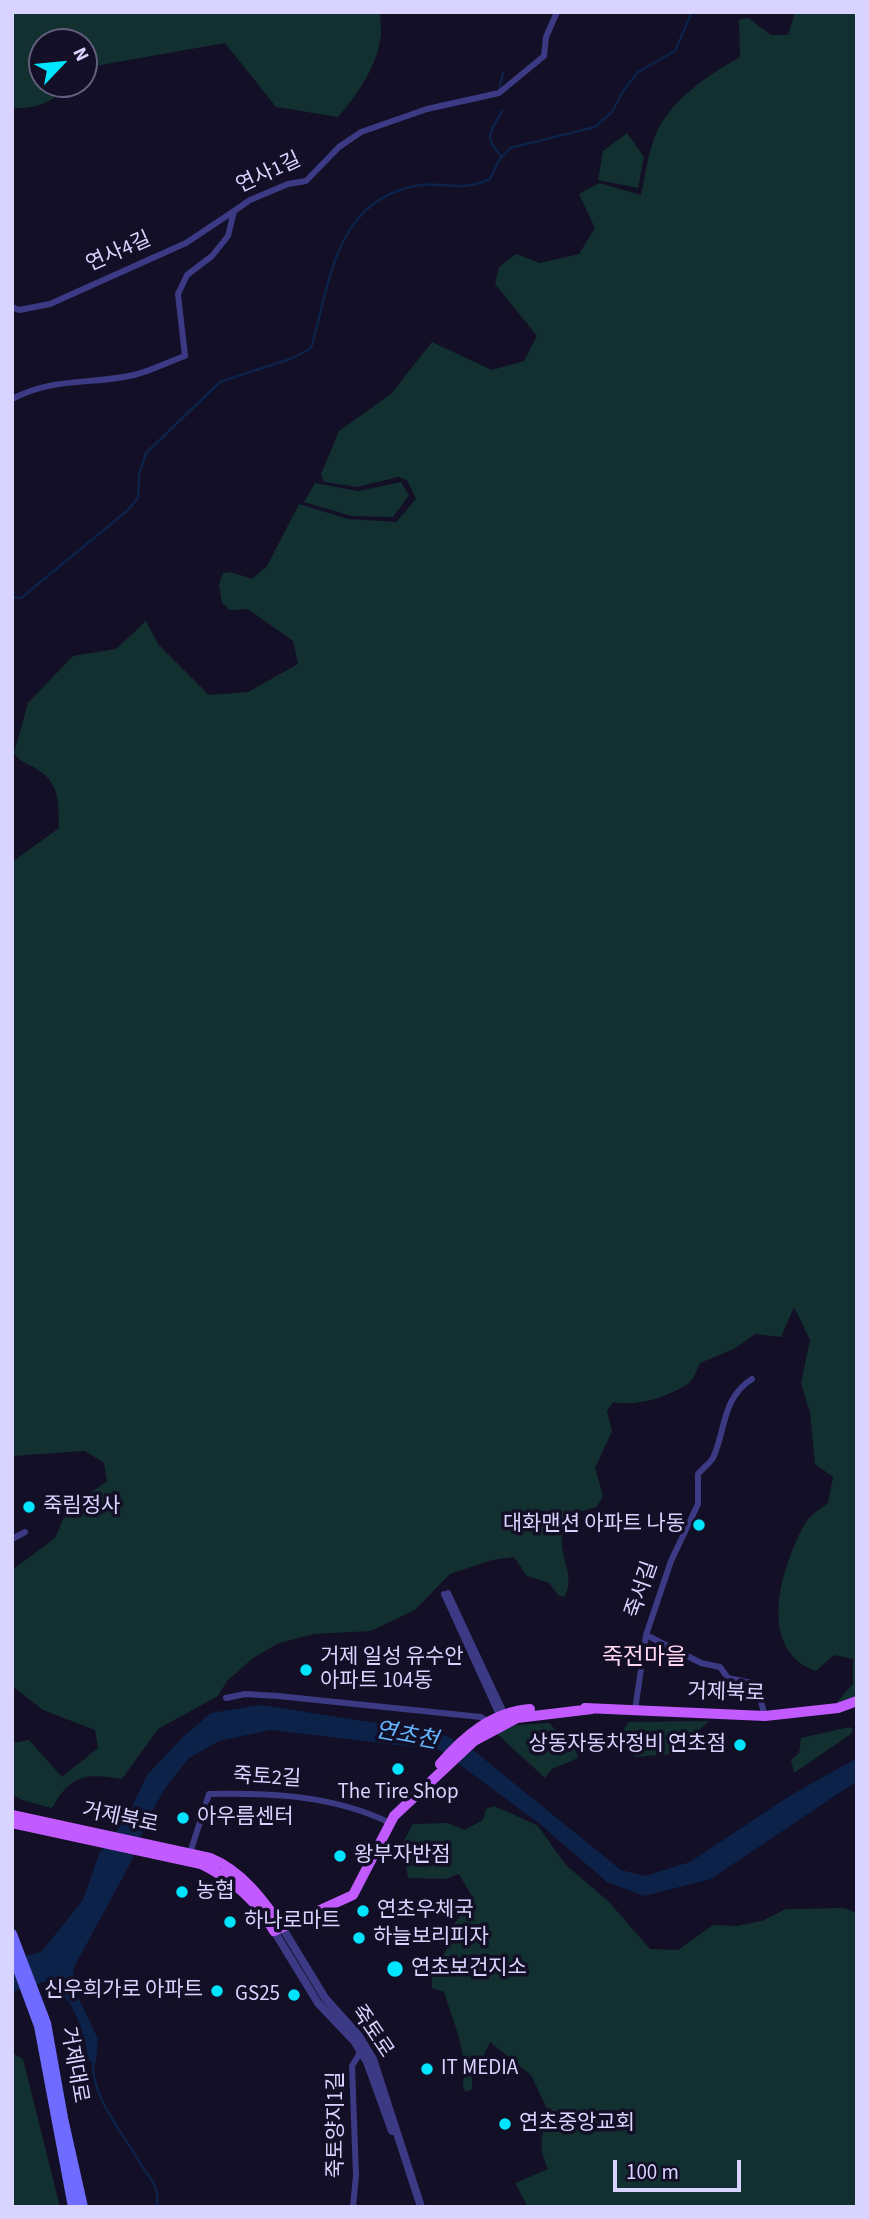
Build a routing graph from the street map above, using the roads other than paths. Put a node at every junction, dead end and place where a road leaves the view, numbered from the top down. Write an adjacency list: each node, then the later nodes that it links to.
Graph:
1 (557, 12): 2 (street, 연사1길)
2 (234, 211): 3 (street, 연사4길); 4 (street, 연사1길)
3 (12, 307)
4 (12, 399)
5 (752, 1379): 9 (street, 죽서길)
6 (25, 1532): 7 (street)
7 (12, 1539)
8 (446, 1594): 14 (street)
9 (646, 1635): 12 (street, 죽서길); 13 (street)
10 (226, 1698): 14 (street)
11 (857, 1702): 13 (main road, 거제북로)
12 (635, 1710): 13 (main road, 거제북로); 14 (main road, 거제북로)
13 (765, 1716)
14 (496, 1723): 16 (main road)
15 (12, 1815): 18 (main road, 거제북로)
16 (387, 1822): 19 (street, 죽토2길); 20 (main road)
17 (12, 1824): 18 (main road, 거제북로)
18 (94, 1837): 19 (main road, 거제북로)
19 (189, 1857): 20 (main road, 거제북로)
20 (276, 1926): 23 (street, 죽토로)
21 (14, 1944): 22 (main road, 거제대로)
22 (34, 1999): 24 (main road, 거제대로); 25 (main road, 거제대로)
23 (362, 2049): 26 (street, 죽토양지1길); 27 (street, 죽토로)
24 (73, 2207)
25 (83, 2207)
26 (353, 2207)
27 (419, 2207)

